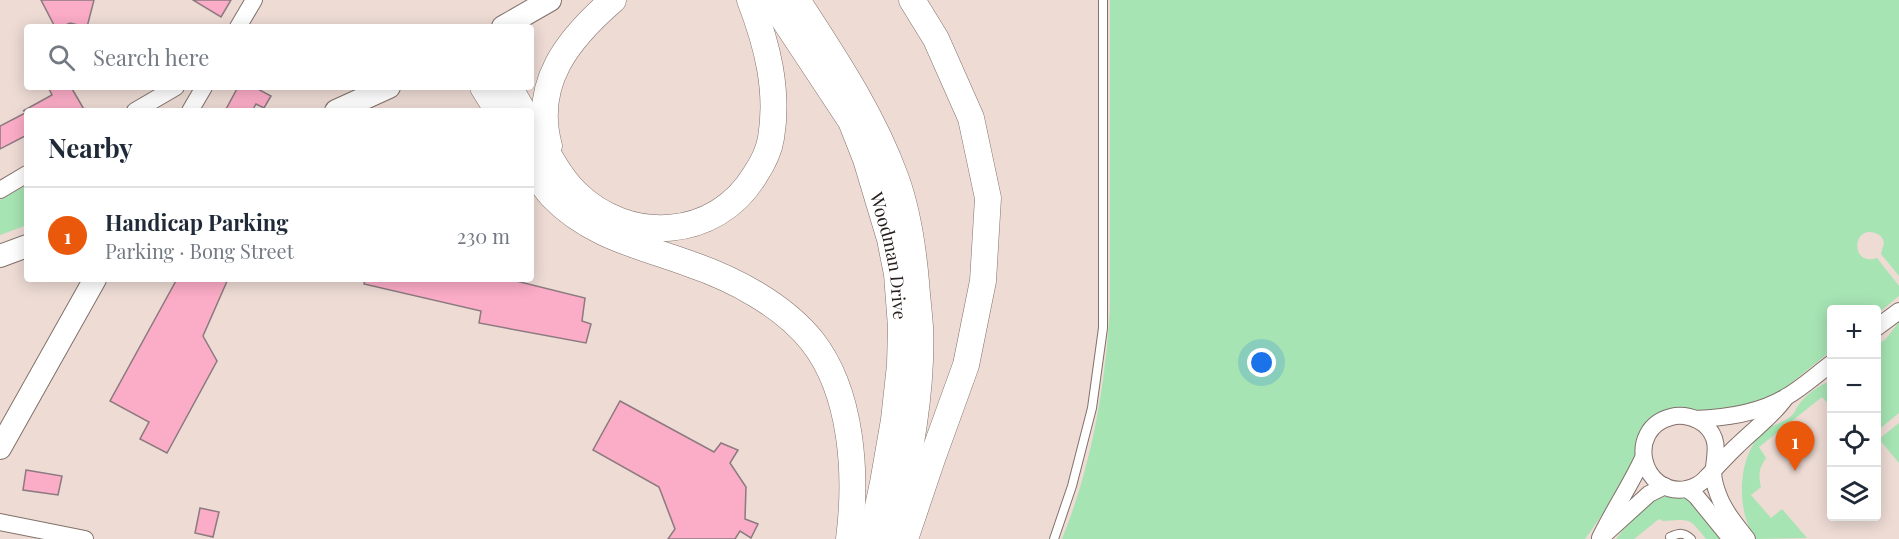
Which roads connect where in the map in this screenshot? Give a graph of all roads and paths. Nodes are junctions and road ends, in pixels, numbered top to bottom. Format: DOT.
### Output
graph roads {
  1 [pos="254,0"];
  2 [pos="550,0"];
  3 [pos="613,0"];
  4 [pos="750,0"];
  5 [pos="771,0"];
  6 [pos="797,0"];
  7 [pos="912,0"];
  8 [pos="1103,0"];
  9 [pos="240,24"];
  10 [pos="508,24"];
  11 [pos="171,90"];
  12 [pos="382,90"];
  13 [pos="485,90"];
  14 [pos="511,90"];
  15 [pos="140,108"];
  16 [pos="343,108"];
  17 [pos="496,108"];
  18 [pos="522,108"];
  19 [pos="534,129"];
  20 [pos="534,170"];
  21 [pos="560,171"];
  22 [pos="24,176"];
  23 [pos="0,190"];
  24 [pos="24,247"];
  25 [pos="0,256"];
  26 [pos="93,282"];
  27 [pos="1899,311"];
  28 [pos="1881,324"];
  29 [pos="1827,367"];
  30 [pos="1786,397"];
  31 [pos="1695,419"];
  32 [pos="0,448"];
  33 [pos="1643,458"];
  34 [pos="1713,469"];
  35 [pos="1665,486"];
  36 [pos="1687,489"];
  37 [pos="0,522"];
  38 [pos="1670,537"];
  39 [pos="1599,538"];
  40 [pos="85,539"];
  41 [pos="849,539"];
  42 [pos="871,539"];
  43 [pos="892,539"];
  44 [pos="905,539"];
  45 [pos="1054,539"];
  46 [pos="1691,539"];
  47 [pos="1731,539"];
  48 [pos="1748,539"];
  1 -- 9 [label="street"];
  2 -- 10 [label="street"];
  3 -- 21 [label="main road"];
  4 -- 21 [label="main road"];
  5 -- 42 [label="main road, Woodman Drive"];
  6 -- 43 [label="main road, Woodman Drive"];
  7 -- 44 [label="main road"];
  8 -- 45 [label="lane"];
  11 -- 15 [label="street"];
  12 -- 16 [label="street"];
  13 -- 17 [label="main road"];
  14 -- 18 [label="main road"];
  19 -- 21 [label="main road"];
  20 -- 41 [label="main road"];
  22 -- 23 [label="street"];
  24 -- 25 [label="street"];
  26 -- 32 [label="street"];
  27 -- 28 [label="street"];
  29 -- 30 [label="street"];
  30 -- 31 [label="street"];
  30 -- 34 [label="street"];
  31 -- 33 [label="street"];
  31 -- 34 [label="street"];
  33 -- 35 [label="street"];
  33 -- 39 [label="street"];
  34 -- 36 [label="street"];
  34 -- 48 [label="street"];
  35 -- 36 [label="street"];
  35 -- 39 [label="street"];
  36 -- 47 [label="street"];
  37 -- 40 [label="street"];
  38 -- 46 [label="lane"];
}
